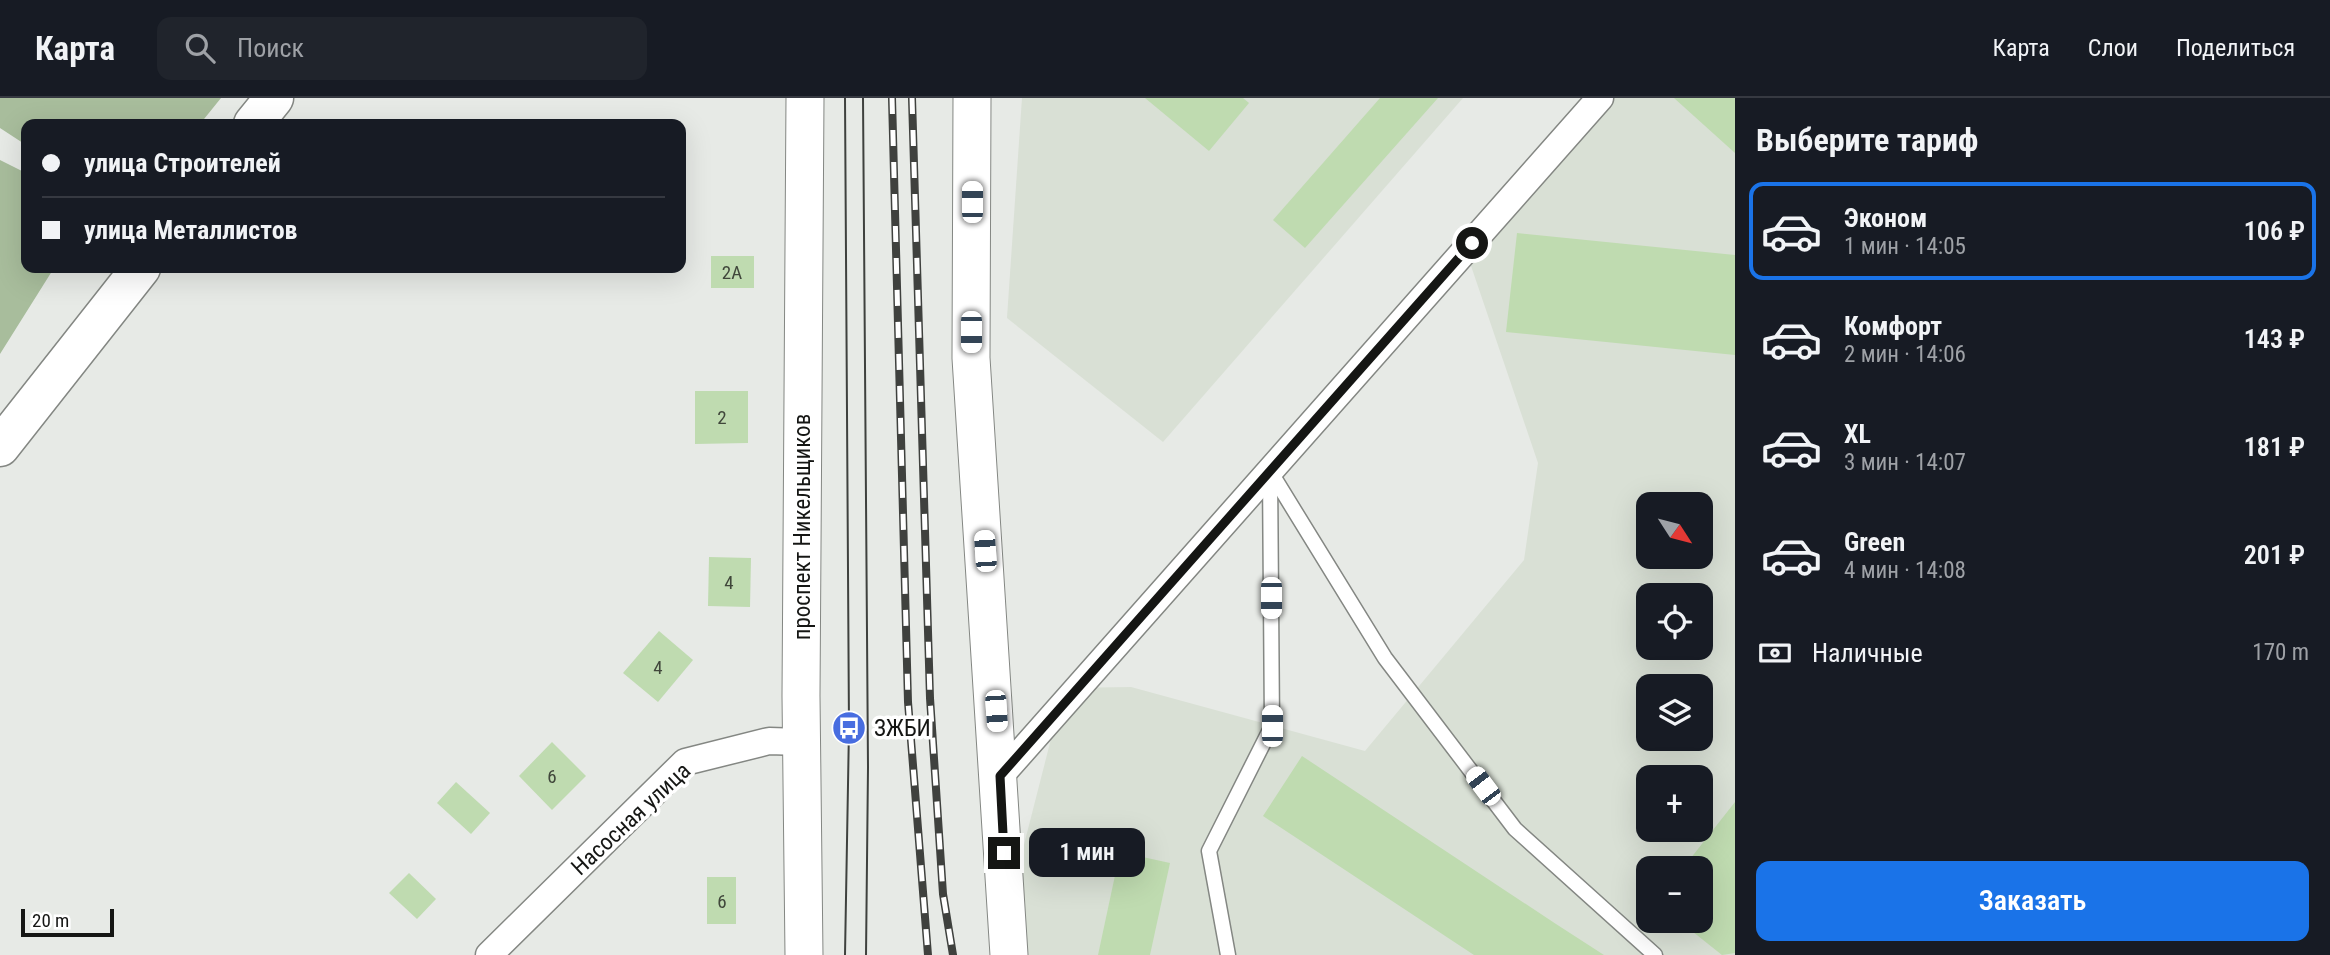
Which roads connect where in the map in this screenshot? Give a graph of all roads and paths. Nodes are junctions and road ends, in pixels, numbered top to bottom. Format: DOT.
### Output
graph roads {
  1 [pos="274,98"];
  2 [pos="805,98"];
  3 [pos="972,98"];
  4 [pos="1600,98"];
  5 [pos="257,119"];
  6 [pos="137,273"];
  7 [pos="0,447"];
  8 [pos="1270,471"];
  9 [pos="802,742"];
  10 [pos="1000,776"];
  11 [pos="489,955"];
  12 [pos="804,955"];
  13 [pos="1009,955"];
  14 [pos="1228,955"];
  15 [pos="1655,955"];
  1 -- 5 [label="main road"];
  2 -- 9 [label="main road, проспект Никельщиков"];
  3 -- 10 [label="main road"];
  4 -- 8 [label="street"];
  6 -- 7 [label="main road"];
  8 -- 10 [label="street"];
  8 -- 14 [label="lane"];
  8 -- 15 [label="lane"];
  9 -- 11 [label="street, Насосная улица"];
  9 -- 12 [label="main road, проспект Никельщиков"];
  10 -- 13 [label="main road"];
}
